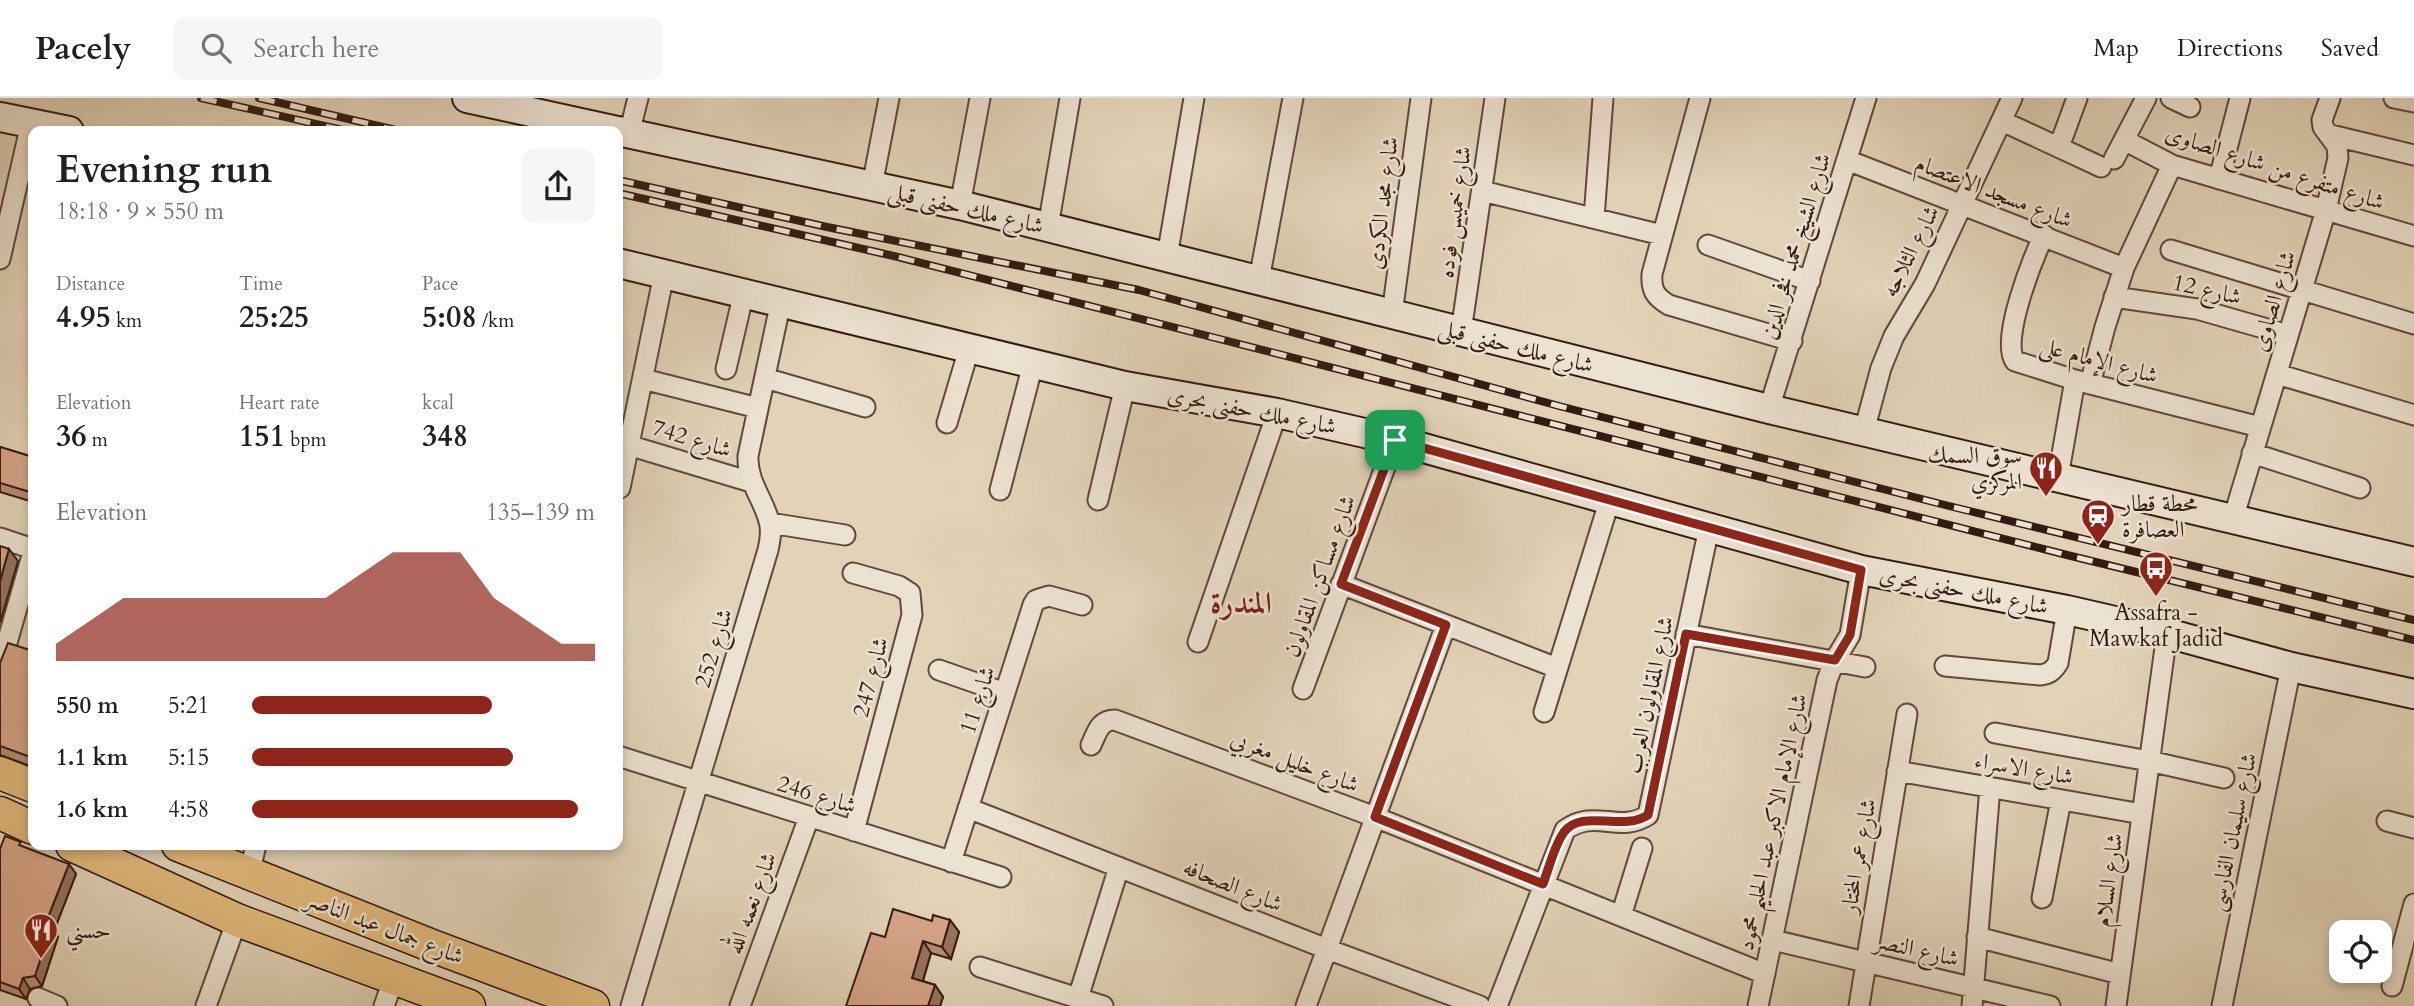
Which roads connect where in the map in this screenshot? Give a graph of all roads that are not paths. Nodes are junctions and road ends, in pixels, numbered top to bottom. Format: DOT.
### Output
graph roads {
  1 [pos="467,98"];
  2 [pos="638,98"];
  3 [pos="889,98"];
  4 [pos="980,98"];
  5 [pos="1070,98"];
  6 [pos="1194,98"];
  7 [pos="1293,98"];
  8 [pos="1421,98"];
  9 [pos="1495,98"];
  10 [pos="1603,98"];
  11 [pos="1700,98"];
  12 [pos="1866,98"];
  13 [pos="2012,98"];
  14 [pos="2077,98"];
  15 [pos="2146,98"];
  16 [pos="2171,98"];
  17 [pos="2240,98"];
  18 [pos="2330,98"];
  19 [pos="2394,98"];
  20 [pos="2414,102"];
  21 [pos="2190,107"];
  22 [pos="0,117"];
  23 [pos="2001,121"];
  24 [pos="30,124"];
  25 [pos="41,126"];
  26 [pos="594,126"];
  27 [pos="623,128"];
  28 [pos="623,132"];
  29 [pos="28,133"];
  30 [pos="2331,135"];
  31 [pos="2124,139"];
  32 [pos="2059,148"];
  33 [pos="2414,155"];
  34 [pos="1847,160"];
  35 [pos="2172,165"];
  36 [pos="2218,179"];
  37 [pos="872,186"];
  38 [pos="1482,191"];
  39 [pos="1962,204"];
  40 [pos="960,205"];
  41 [pos="2326,210"];
  42 [pos="1594,218"];
  43 [pos="1048,227"];
  44 [pos="1662,235"];
  45 [pos="2043,235"];
  46 [pos="2414,236"];
  47 [pos="1708,245"];
  48 [pos="2171,250"];
  49 [pos="1167,257"];
  50 [pos="0,259"];
  51 [pos="623,264"];
  52 [pos="2124,268"];
  53 [pos="664,274"];
  54 [pos="1259,280"];
  55 [pos="1810,281"];
  56 [pos="2302,290"];
  57 [pos="744,292"];
  58 [pos="2114,297"];
  59 [pos="781,301"];
  60 [pos="1392,314"];
  61 [pos="2414,324"];
  62 [pos="1461,332"];
  63 [pos="2288,335"];
  64 [pos="1791,341"];
  65 [pos="969,349"];
  66 [pos="1033,364"];
  67 [pos="726,369"];
  68 [pos="2277,374"];
  69 [pos="765,378"];
  70 [pos="643,379"];
  71 [pos="2083,382"];
  72 [pos="1125,386"];
  73 [pos="865,407"];
  74 [pos="758,408"];
  75 [pos="1769,409"];
  76 [pos="1277,413"];
  77 [pos="2414,415"];
  78 [pos="947,423"];
  79 [pos="2260,427"];
  80 [pos="1864,431"];
  81 [pos="1395,440"];
  82 [pos="623,443"];
  83 [pos="2252,453"];
  84 [pos="2057,477"];
  85 [pos="751,482"];
  86 [pos="2360,488"];
  87 [pos="1000,490"];
  88 [pos="1610,499"];
  89 [pos="1098,500"];
  90 [pos="2233,519"];
  91 [pos="770,523"];
  92 [pos="1709,528"];
  93 [pos="845,535"];
  94 [pos="0,538"];
  95 [pos="28,548"];
  96 [pos="2414,562"];
  97 [pos="28,568"];
  98 [pos="1861,570"];
  99 [pos="853,573"];
  100 [pos="1341,584"];
  101 [pos="1082,605"];
  102 [pos="2067,610"];
  103 [pos="1446,625"];
  104 [pos="2166,633"];
  105 [pos="1686,634"];
  106 [pos="1198,642"];
  107 [pos="1835,660"];
  108 [pos="1945,666"];
  109 [pos="0,667"];
  110 [pos="1865,667"];
  111 [pos="2291,667"];
  112 [pos="1557,668"];
  113 [pos="939,670"];
  114 [pos="1303,689"];
  115 [pos="1005,693"];
  116 [pos="2414,694"];
  117 [pos="1544,712"];
  118 [pos="1907,714"];
  119 [pos="1995,733"];
  120 [pos="1091,745"];
  121 [pos="623,758"];
  122 [pos="2149,761"];
  123 [pos="1898,771"];
  124 [pos="0,773"];
  125 [pos="2224,778"];
  126 [pos="699,782"];
  127 [pos="28,784"];
  128 [pos="1990,787"];
  129 [pos="2061,800"];
  130 [pos="968,808"];
  131 [pos="0,813"];
  132 [pos="2142,814"];
  133 [pos="809,817"];
  134 [pos="1375,817"];
  135 [pos="2387,821"];
  136 [pos="28,826"];
  137 [pos="2414,828"];
  138 [pos="854,831"];
  139 [pos="1642,848"];
  140 [pos="83,850"];
  141 [pos="203,850"];
  142 [pos="253,860"];
  143 [pos="951,862"];
  144 [pos="1119,867"];
  145 [pos="1001,877"];
  146 [pos="1543,884"];
  147 [pos="2042,898"];
  148 [pos="2414,904"];
  149 [pos="1621,916"];
  150 [pos="237,920"];
  151 [pos="2412,926"];
  152 [pos="1977,937"];
  153 [pos="1773,940"];
  154 [pos="435,947"];
  155 [pos="1327,949"];
  156 [pos="1865,962"];
  157 [pos="980,967"];
  158 [pos="1765,974"];
  159 [pos="2120,974"];
  160 [pos="2392,986"];
  161 [pos="399,990"];
  162 [pos="1972,997"];
  163 [pos="38,998"];
  164 [pos="1078,998"];
  165 [pos="57,1006"];
  166 [pos="206,1006"];
  167 [pos="469,1006"];
  168 [pos="593,1006"];
  169 [pos="631,1006"];
  170 [pos="740,1006"];
  171 [pos="1102,1006"];
  172 [pos="1306,1006"];
  173 [pos="1480,1006"];
  174 [pos="1497,1006"];
  175 [pos="1758,1006"];
  176 [pos="1859,1006"];
  177 [pos="2050,1006"];
  178 [pos="2116,1006"];
  179 [pos="2221,1006"];
  1 -- 26 [label="street, شارع ملك حفنى قبلى"];
  2 -- 27 [label="street"];
  3 -- 37 [label="street"];
  4 -- 40 [label="street"];
  5 -- 43 [label="street"];
  6 -- 49 [label="street"];
  7 -- 54 [label="street"];
  8 -- 60 [label="street, شارع مجد الكردى"];
  9 -- 38 [label="street, شارع خميس فوده"];
  10 -- 42 [label="street"];
  11 -- 44 [label="street"];
  12 -- 34 [label="street, شارع الشيخ محمد فخر الدين"];
  13 -- 23 [label="street, شارع الثلاجه"];
  14 -- 32 [label="street"];
  15 -- 31 [label="street"];
  16 -- 21 [label="street"];
  17 -- 36 [label="street"];
  18 -- 30 [label="street, شارع الصاوى"];
  19 -- 20 [label="street"];
  22 -- 24 [label="street"];
  23 -- 32 [label="street"];
  23 -- 39 [label="street, شارع الثلاجه"];
  24 -- 25 [label="street"];
  28 -- 37 [label="street, شارع ملك حفنى قبلى"];
  29 -- 50 [label="street"];
  30 -- 33 [label="street"];
  30 -- 41 [label="street, شارع الصاوى"];
  31 -- 32 [label="street"];
  31 -- 35 [label="street, شارع متفرع من شارع الصاوى"];
  34 -- 39 [label="street, شارع مسجد الاعتصام"];
  34 -- 55 [label="street, شارع الشيخ محمد فخر الدين"];
  35 -- 36 [label="street, شارع متفرع من شارع الصاوى"];
  35 -- 52 [label="street"];
  36 -- 41 [label="street, شارع متفرع من شارع الصاوى"];
  37 -- 40 [label="street, شارع ملك حفنى قبلى"];
  38 -- 42 [label="street"];
  38 -- 62 [label="street, شارع خميس فوده"];
  39 -- 45 [label="street, شارع مسجد الاعتصام"];
  39 -- 80 [label="street, شارع الثلاجه"];
  40 -- 43 [label="street, شارع ملك حفنى قبلى"];
  41 -- 46 [label="street, شارع متفرع من شارع الصاوى"];
  41 -- 56 [label="street, شارع الصاوى"];
  42 -- 44 [label="street"];
  43 -- 49 [label="street, شارع ملك حفنى قبلى"];
  44 -- 64 [label="street"];
  45 -- 52 [label="street, شارع مسجد الاعتصام"];
  45 -- 71 [label="street, شارع الإمام على"];
  47 -- 55 [label="street"];
  48 -- 56 [label="street"];
  49 -- 54 [label="street, شارع ملك حفنى قبلى"];
  51 -- 53 [label="street, شارع ملك حفنى بحرى"];
  52 -- 58 [label="street"];
  53 -- 57 [label="street, شارع ملك حفنى بحرى"];
  53 -- 70 [label="street"];
  54 -- 60 [label="street, شارع ملك حفنى قبلى"];
  55 -- 64 [label="street, شارع الشيخ محمد فخر الدين"];
  56 -- 61 [label="street"];
  56 -- 63 [label="street, شارع الصاوى"];
  57 -- 59 [label="street, شارع ملك حفنى بحرى"];
  57 -- 67 [label="street"];
  58 -- 63 [label="street, شارع 12"];
  58 -- 71 [label="street"];
  59 -- 65 [label="street, شارع ملك حفنى بحرى"];
  59 -- 69 [label="street"];
  60 -- 62 [label="street, شارع ملك حفنى قبلى"];
  62 -- 75 [label="street, شارع ملك حفنى قبلى"];
  63 -- 68 [label="street, شارع الصاوى"];
  64 -- 75 [label="street, شارع الشيخ محمد فخر الدين"];
  65 -- 66 [label="street, شارع ملك حفنى بحرى"];
  65 -- 78 [label="street"];
  66 -- 72 [label="street, شارع ملك حفنى بحرى"];
  66 -- 87 [label="street"];
  68 -- 77 [label="street"];
  68 -- 79 [label="street, شارع الصاوى"];
  69 -- 73 [label="street"];
  69 -- 74 [label="street"];
  70 -- 74 [label="street"];
  70 -- 82 [label="street"];
  71 -- 79 [label="street, شارع الإمام على"];
  71 -- 84 [label="street"];
  72 -- 76 [label="street, شارع ملك حفنى بحرى"];
  72 -- 89 [label="street"];
  74 -- 85 [label="street"];
  75 -- 80 [label="street, شارع ملك حفنى قبلى"];
  76 -- 81 [label="street, شارع ملك حفنى بحرى"];
  76 -- 106 [label="street"];
  79 -- 83 [label="street, شارع الصاوى"];
  80 -- 84 [label="street, شارع ملك حفنى قبلى"];
  81 -- 88 [label="street, شارع ملك حفنى بحرى"];
  81 -- 100 [label="street, شارع مساكن المقاولون"];
  82 -- 85 [label="street, شارع 742"];
  83 -- 86 [label="street"];
  83 -- 90 [label="street, شارع الصاوى"];
  84 -- 90 [label="street, شارع ملك حفنى قبلى"];
  85 -- 91 [label="street"];
  88 -- 92 [label="street, شارع ملك حفنى بحرى"];
  88 -- 112 [label="street"];
  90 -- 96 [label="street, شارع ملك حفنى قبلى"];
  91 -- 93 [label="street"];
  91 -- 126 [label="street, شارع 252"];
  92 -- 98 [label="street, شارع ملك حفنى بحرى"];
  92 -- 105 [label="street, شارع المقاولون العرب"];
  94 -- 95 [label="street"];
  97 -- 109 [label="street"];
  98 -- 102 [label="street, شارع ملك حفنى بحرى"];
  98 -- 107 [label="street, شارع الإمام الاكبر عبد الحليم محمود"];
  99 -- 138 [label="street, شارع 247"];
  100 -- 103 [label="street"];
  100 -- 114 [label="street, شارع مساكن المقاولون"];
  101 -- 115 [label="street, شارع 11"];
  102 -- 104 [label="street, شارع ملك حفنى بحرى"];
  102 -- 108 [label="street"];
  103 -- 112 [label="street"];
  103 -- 134 [label="street"];
  104 -- 111 [label="street, شارع ملك حفنى بحرى"];
  104 -- 122 [label="street, شارع السلام"];
  105 -- 107 [label="street"];
  105 -- 146 [label="street, شارع المقاولون العرب"];
  107 -- 110 [label="street"];
  107 -- 153 [label="street, شارع الإمام الاكبر عبد الحليم محمود"];
  111 -- 116 [label="street, شارع ملك حفنى بحرى"];
  111 -- 179 [label="street, شارع سليمان الفارسى"];
  112 -- 117 [label="street"];
  113 -- 115 [label="street"];
  115 -- 130 [label="street, شارع 11"];
  118 -- 123 [label="street, شارع عمر المختار"];
  119 -- 122 [label="street"];
  120 -- 134 [label="street, شارع خليل مغربي"];
  121 -- 126 [label="street, شارع 246"];
  122 -- 125 [label="street"];
  122 -- 132 [label="street, شارع السلام"];
  123 -- 128 [label="street, شارع الاسراء"];
  123 -- 156 [label="street, شارع عمر المختار"];
  124 -- 127 [label="main road"];
  126 -- 133 [label="street, شارع 246"];
  126 -- 169 [label="street, شارع 252"];
  128 -- 129 [label="street, شارع الاسراء"];
  128 -- 152 [label="street"];
  129 -- 132 [label="street, شارع الاسراء"];
  129 -- 147 [label="street"];
  130 -- 143 [label="street, شارع 11"];
  130 -- 144 [label="street, شارع الصحافه"];
  131 -- 136 [label="main road"];
  132 -- 159 [label="street, شارع السلام"];
  133 -- 138 [label="street, شارع 246"];
  133 -- 170 [label="street, شارع نعمه الله"];
  134 -- 146 [label="street, شارع خليل مغربي"];
  134 -- 155 [label="street"];
  135 -- 137 [label="street"];
  138 -- 143 [label="street, شارع 246"];
  139 -- 149 [label="street"];
  140 -- 150 [label="main road, شارع جمال عبد الناصر"];
  141 -- 142 [label="main road, شارع جمال عبد الناصر"];
  142 -- 154 [label="main road, شارع جمال عبد الناصر"];
  143 -- 145 [label="street, شارع 246"];
  144 -- 155 [label="street, شارع الصحافه"];
  144 -- 164 [label="street"];
  146 -- 149 [label="street, شارع خليل مغربي"];
  146 -- 174 [label="street"];
  148 -- 151 [label="street"];
  149 -- 158 [label="street, شارع خليل مغربي"];
  150 -- 161 [label="main road, شارع جمال عبد الناصر"];
  150 -- 166 [label="street"];
  151 -- 160 [label="street"];
  152 -- 159 [label="street"];
  152 -- 162 [label="street"];
  153 -- 156 [label="street, شارع النصر"];
  153 -- 158 [label="street, شارع الإمام الاكبر عبد الحليم محمود"];
  154 -- 161 [label="main road"];
  154 -- 168 [label="main road, شارع جمال عبد الناصر"];
  155 -- 172 [label="street"];
  155 -- 173 [label="street, شارع الصحافه"];
  156 -- 162 [label="street, شارع النصر"];
  156 -- 176 [label="street, شارع عمر المختار"];
  157 -- 164 [label="street"];
  158 -- 175 [label="street, شارع الإمام الاكبر عبد الحليم محمود"];
  159 -- 178 [label="street, شارع السلام"];
  161 -- 167 [label="main road, شارع جمال عبد الناصر"];
  162 -- 177 [label="street, شارع النصر"];
  163 -- 165 [label="street"];
  164 -- 171 [label="street"];
}
